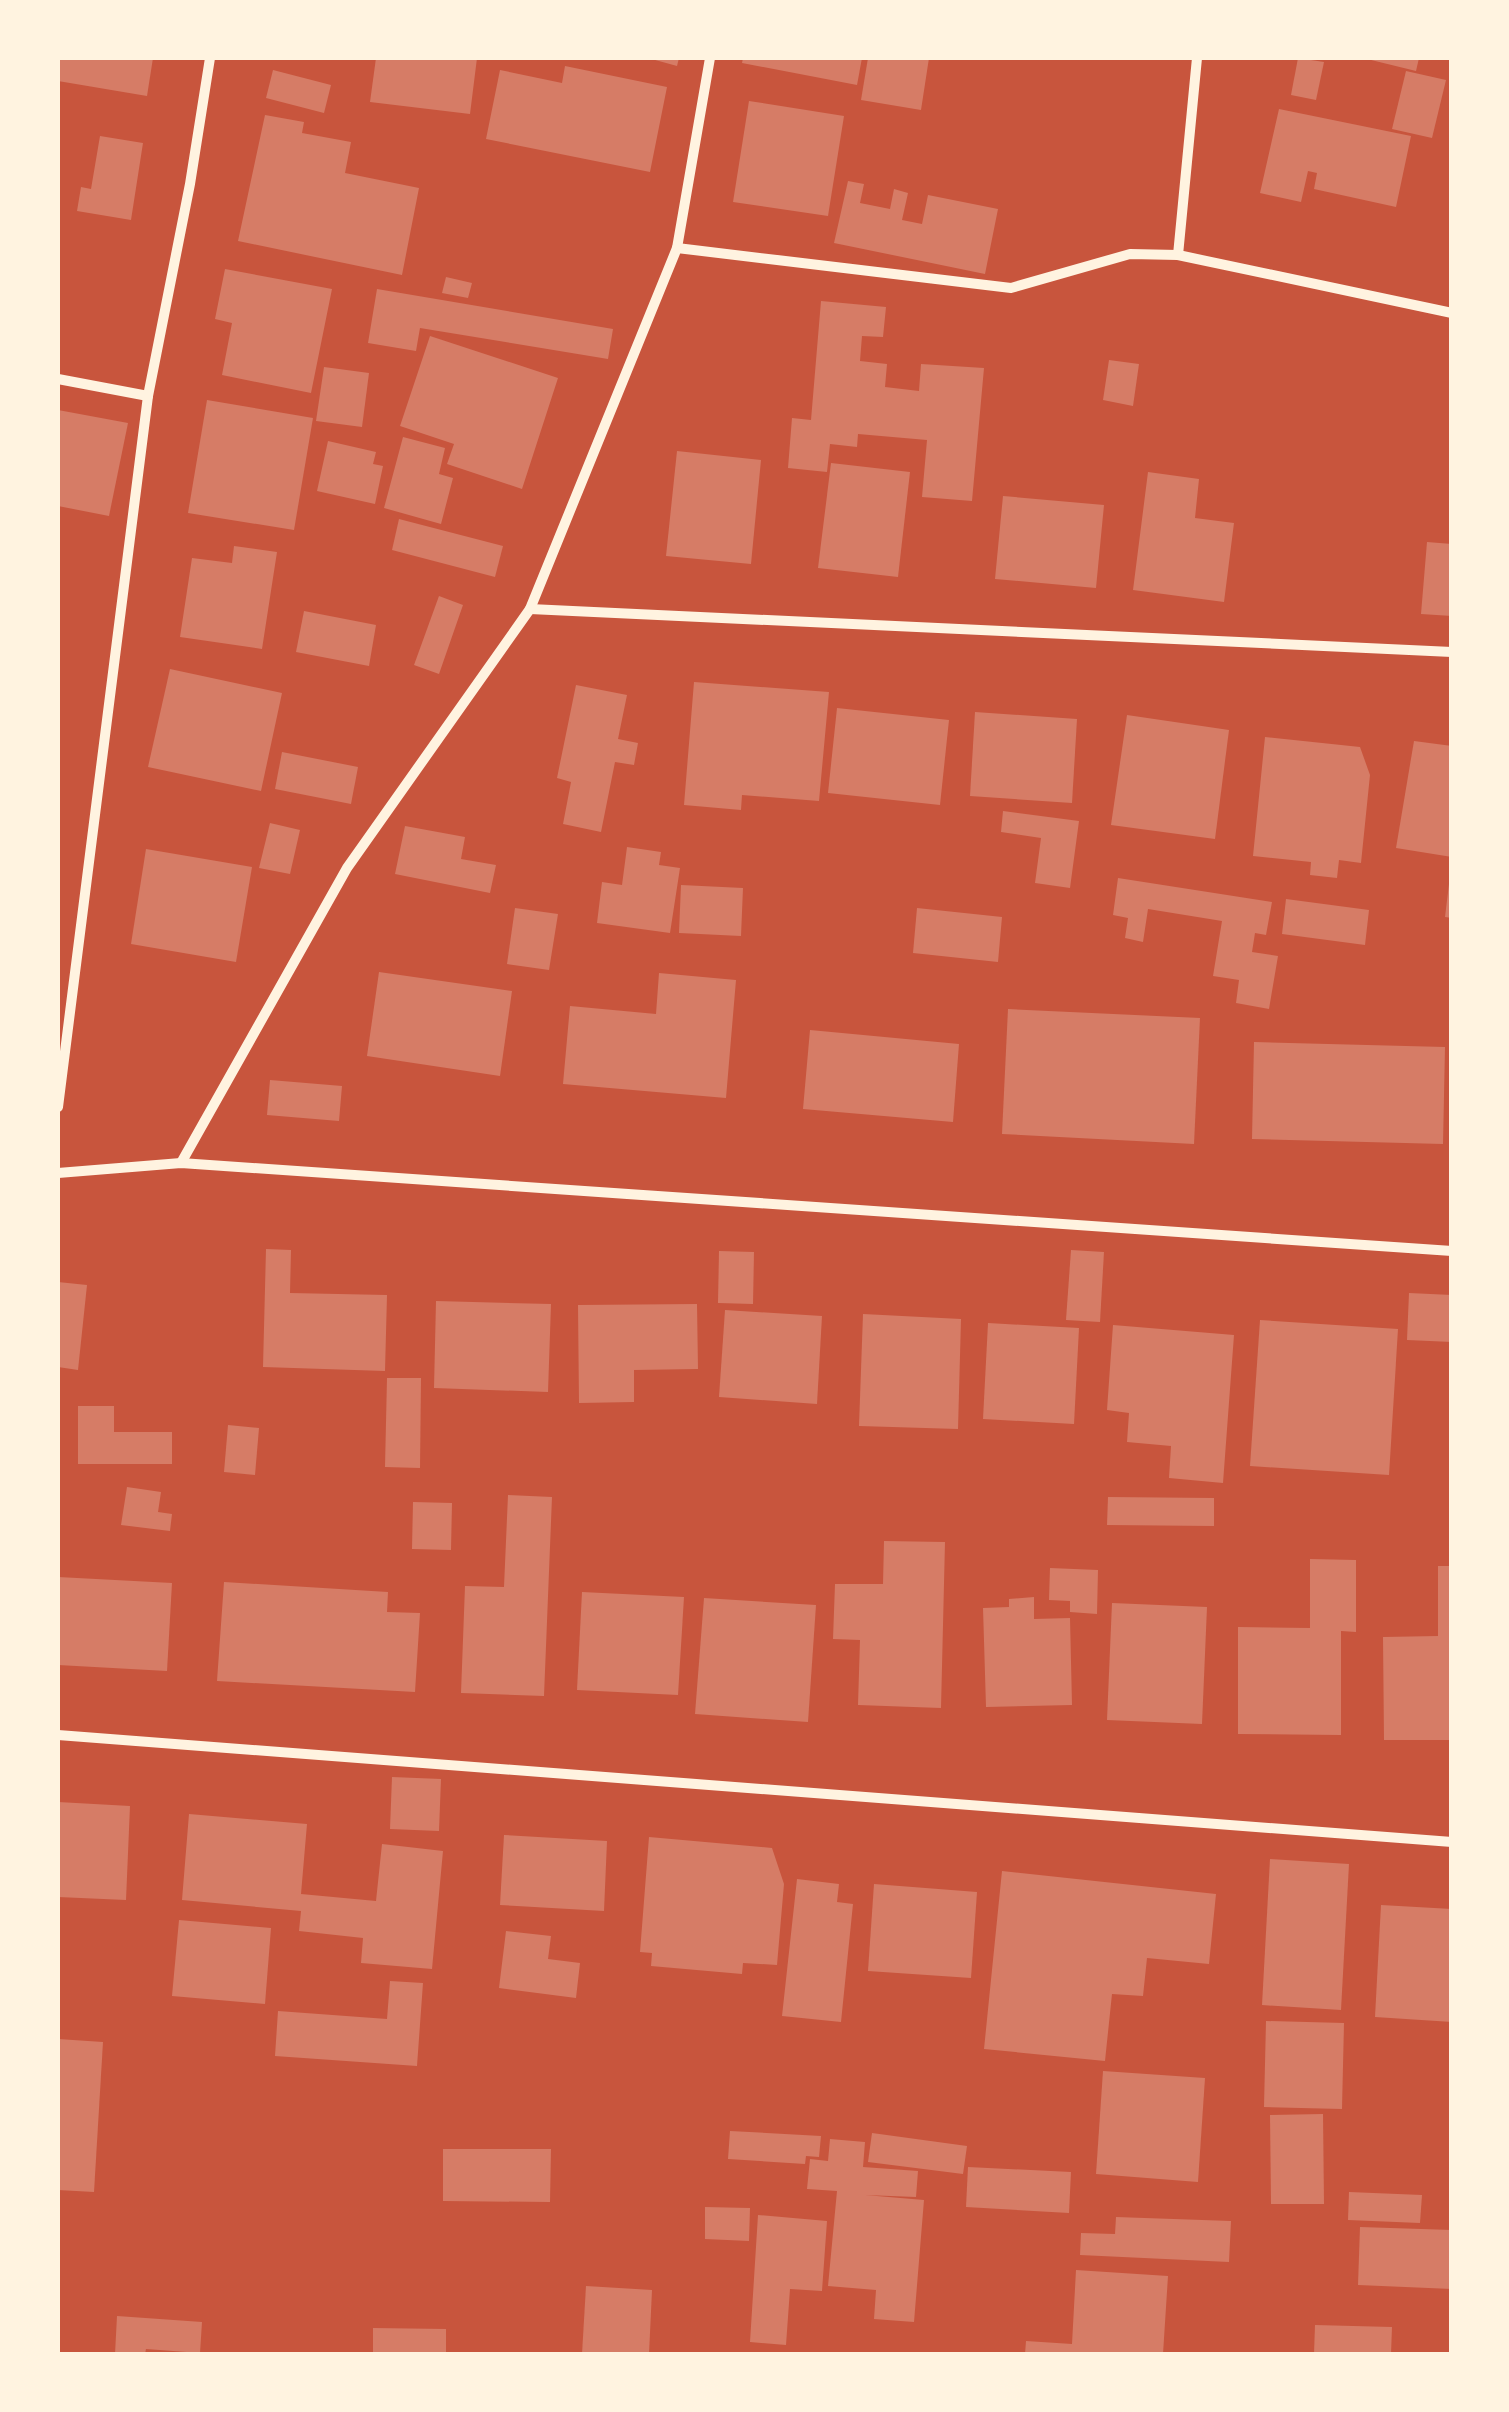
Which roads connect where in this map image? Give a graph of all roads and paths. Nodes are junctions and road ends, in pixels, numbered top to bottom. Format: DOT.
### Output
graph roads {
  1 [pos="210,58"];
  2 [pos="710,58"];
  3 [pos="1196,58"];
  4 [pos="677,248"];
  5 [pos="1178,255"];
  6 [pos="1452,314"];
  7 [pos="58,379"];
  8 [pos="148,396"];
  9 [pos="530,610"];
  10 [pos="1452,652"];
  11 [pos="58,1107"];
  12 [pos="180,1163"];
  13 [pos="58,1173"];
  14 [pos="1452,1251"];
  15 [pos="58,1735"];
  16 [pos="1452,1842"];
  1 -- 8 [label="street"];
  2 -- 4 [label="street"];
  3 -- 5 [label="street"];
  4 -- 5 [label="street"];
  4 -- 9 [label="street"];
  5 -- 6 [label="street"];
  7 -- 8 [label="street"];
  8 -- 11 [label="street"];
  9 -- 10 [label="street"];
  9 -- 12 [label="street"];
  12 -- 13 [label="street"];
  12 -- 14 [label="street"];
  15 -- 16 [label="street"];
}
